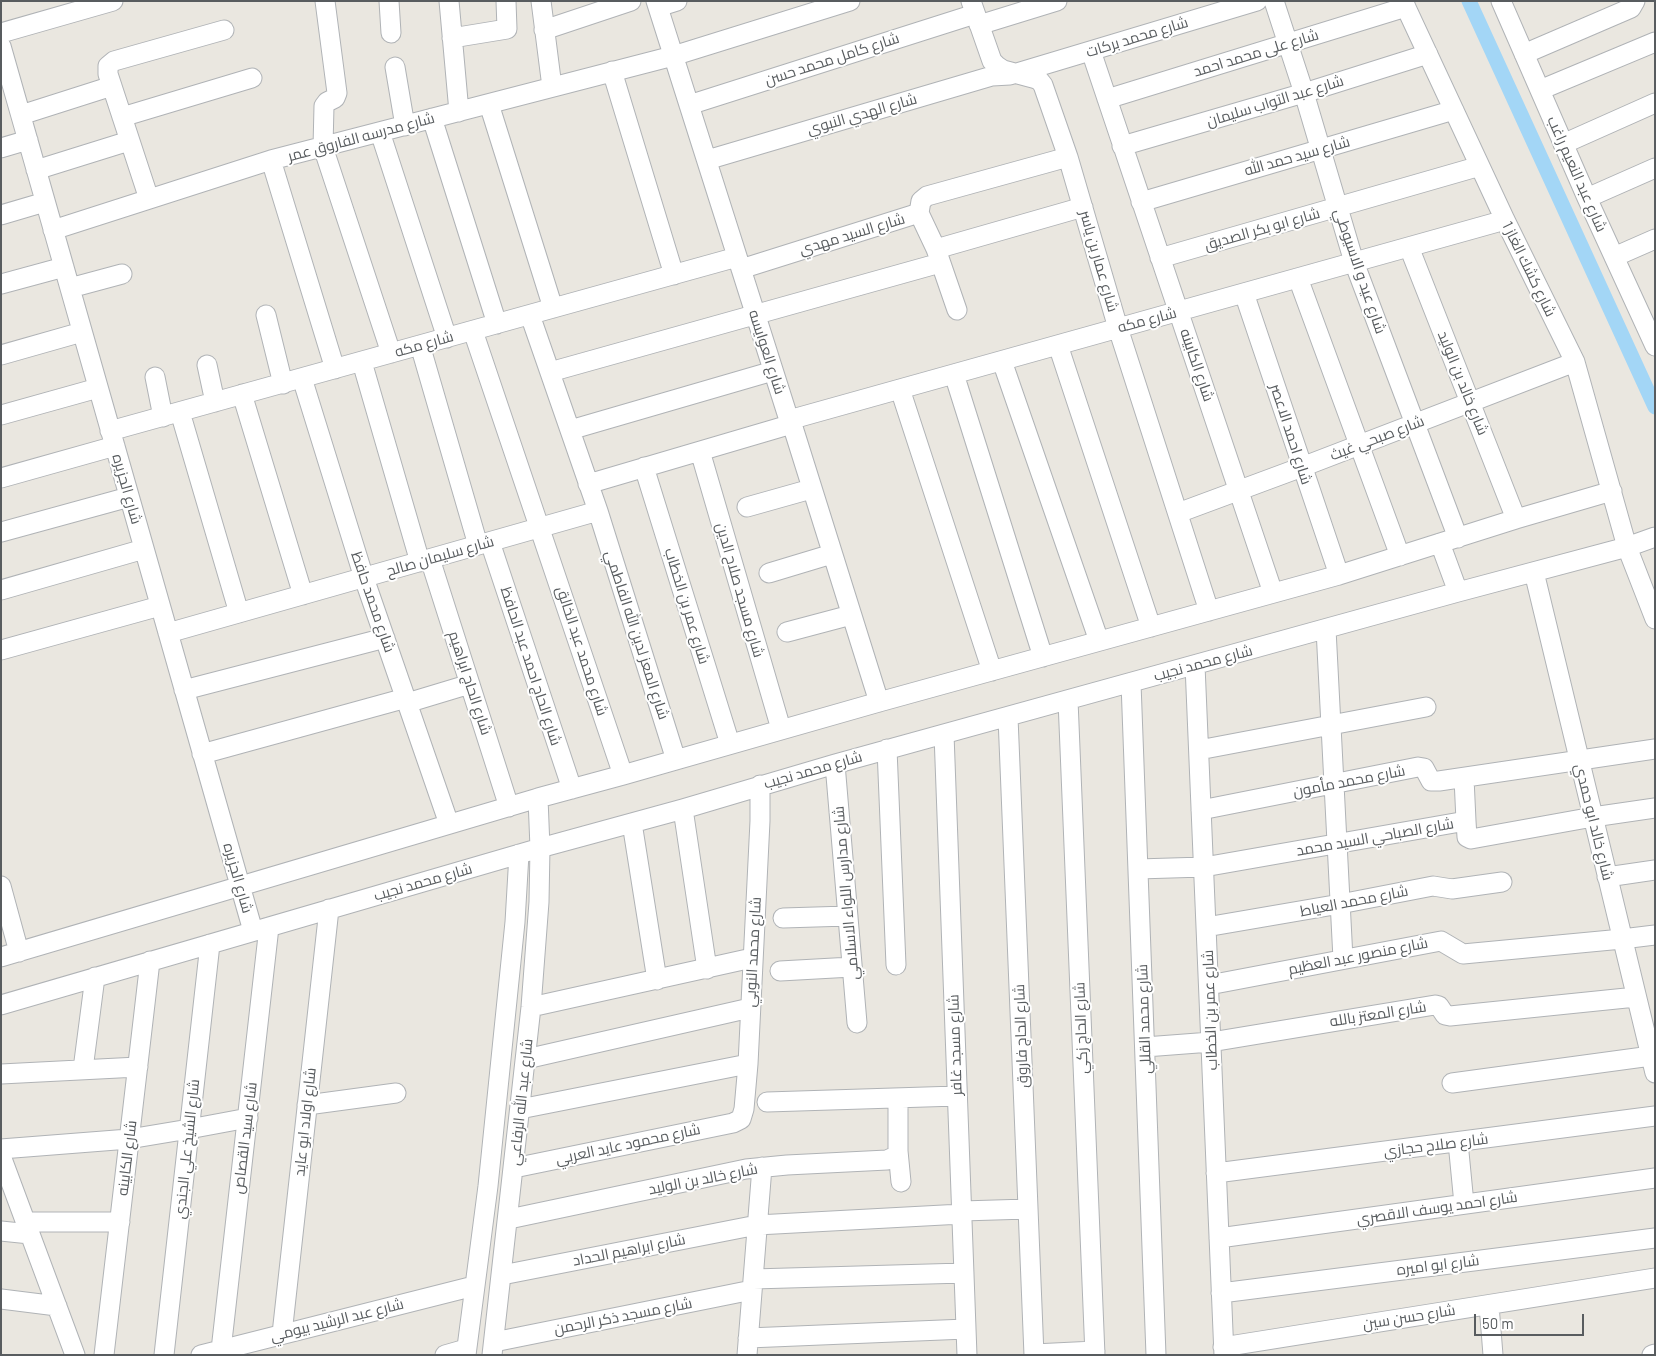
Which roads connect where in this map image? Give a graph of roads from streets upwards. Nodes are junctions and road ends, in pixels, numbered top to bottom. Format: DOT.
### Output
graph roads {
  1 [pos="113,1"];
  2 [pos="325,1"];
  3 [pos="389,1"];
  4 [pos="449,1"];
  5 [pos="506,1"];
  6 [pos="541,1"];
  7 [pos="631,1"];
  8 [pos="677,1"];
  9 [pos="850,1"];
  10 [pos="1057,1"];
  11 [pos="1256,1"];
  12 [pos="1274,1"];
  13 [pos="1501,1"];
  14 [pos="1635,1"];
  15 [pos="657,4"];
  16 [pos="1404,4"];
  17 [pos="67,7"];
  18 [pos="975,13"];
  19 [pos="224,30"];
  20 [pos="544,30"];
  21 [pos="1,33"];
  22 [pos="391,33"];
  23 [pos="452,38"];
  24 [pos="1655,42"];
  25 [pos="1288,43"];
  26 [pos="1,46"];
  27 [pos="1091,51"];
  28 [pos="1428,54"];
  29 [pos="1524,54"];
  30 [pos="673,56"];
  31 [pos="395,67"];
  32 [pos="612,71"];
  33 [pos="1017,73"];
  34 [pos="5,78"];
  35 [pos="252,78"];
  36 [pos="112,86"];
  37 [pos="552,87"];
  38 [pos="1540,90"];
  39 [pos="1304,93"];
  40 [pos="1107,99"];
  41 [pos="1655,103"];
  42 [pos="489,104"];
  43 [pos="689,105"];
  44 [pos="1454,110"];
  45 [pos="459,112"];
  46 [pos="20,114"];
  47 [pos="122,117"];
  48 [pos="432,118"];
  49 [pos="404,126"];
  50 [pos="380,132"];
  51 [pos="28,140"];
  52 [pos="129,141"];
  53 [pos="1564,144"];
  54 [pos="1122,146"];
  55 [pos="323,147"];
  56 [pos="1,148"];
  57 [pos="1321,150"];
  58 [pos="1068,157"];
  59 [pos="271,160"];
  60 [pos="707,160"];
  61 [pos="1480,166"];
  62 [pos="1655,168"];
  63 [pos="36,170"];
  64 [pos="1587,198"];
  65 [pos="148,199"];
  66 [pos="45,202"];
  67 [pos="1141,202"];
  68 [pos="1083,207"];
  69 [pos="1338,208"];
  70 [pos="919,213"];
  71 [pos="1,215"];
  72 [pos="1505,220"];
  73 [pos="53,230"];
  74 [pos="1655,239"];
  75 [pos="1409,247"];
  76 [pos="938,256"];
  77 [pos="1614,257"];
  78 [pos="1160,258"];
  79 [pos="1354,262"];
  80 [pos="739,263"];
  81 [pos="64,267"];
  82 [pos="122,274"];
  83 [pos="674,275"];
  84 [pos="1298,278"];
  85 [pos="1,284"];
  86 [pos="70,288"];
  87 [pos="1244,293"];
  88 [pos="554,308"];
  89 [pos="956,310"];
  90 [pos="1179,311"];
  91 [pos="530,315"];
  92 [pos="266,316"];
  93 [pos="756,316"];
  94 [pos="497,324"];
  95 [pos="1118,328"];
  96 [pos="473,331"];
  97 [pos="82,332"];
  98 [pos="447,338"];
  99 [pos="420,345"];
  100 [pos="1058,345"];
  101 [pos="1655,346"];
  102 [pos="391,353"];
  103 [pos="1,355"];
  104 [pos="1002,361"];
  105 [pos="362,362"];
  106 [pos="1575,362"];
  107 [pos="207,365"];
  108 [pos="335,369"];
  109 [pos="774,371"];
  110 [pos="550,372"];
  111 [pos="954,374"];
  112 [pos="155,377"];
  113 [pos="302,378"];
  114 [pos="283,384"];
  115 [pos="98,388"];
  116 [pos="900,389"];
  117 [pos="242,394"];
  118 [pos="215,402"];
  119 [pos="1470,402"];
  120 [pos="171,414"];
  121 [pos="1,415"];
  122 [pos="790,422"];
  123 [pos="1415,424"];
  124 [pos="570,430"];
  125 [pos="112,439"];
  126 [pos="1360,445"];
  127 [pos="700,451"];
  128 [pos="644,467"];
  129 [pos="1302,467"];
  130 [pos="1,478"];
  131 [pos="588,484"];
  132 [pos="811,489"];
  133 [pos="1239,491"];
  134 [pos="1612,491"];
  135 [pos="129,497"];
  136 [pos="746,507"];
  137 [pos="598,511"];
  138 [pos="1178,512"];
  139 [pos="1516,519"];
  140 [pos="541,527"];
  141 [pos="1,532"];
  142 [pos="1655,537"];
  143 [pos="1458,538"];
  144 [pos="1440,543"];
  145 [pos="484,544"];
  146 [pos="1627,547"];
  147 [pos="144,549"];
  148 [pos="832,554"];
  149 [pos="1400,556"];
  150 [pos="425,560"];
  151 [pos="1534,572"];
  152 [pos="769,573"];
  153 [pos="1339,575"];
  154 [pos="364,578"];
  155 [pos="1,590"];
  156 [pos="1458,592"];
  157 [pos="1273,594"];
  158 [pos="303,595"];
  159 [pos="160,606"];
  160 [pos="1209,611"];
  161 [pos="239,613"];
  162 [pos="851,615"];
  163 [pos="1655,619"];
  164 [pos="1151,627"];
  165 [pos="1326,629"];
  166 [pos="787,632"];
  167 [pos="168,633"];
  168 [pos="385,638"];
  169 [pos="1098,641"];
  170 [pos="1,650"];
  171 [pos="1043,657"];
  172 [pos="1195,665"];
  173 [pos="992,670"];
  174 [pos="1131,683"];
  175 [pos="470,684"];
  176 [pos="184,690"];
  177 [pos="1068,700"];
  178 [pos="406,701"];
  179 [pos="879,702"];
  180 [pos="1426,707"];
  181 [pos="1008,717"];
  182 [pos="1331,725"];
  183 [pos="781,729"];
  184 [pos="944,734"];
  185 [pos="730,744"];
  186 [pos="888,749"];
  187 [pos="1655,749"];
  188 [pos="1199,750"];
  189 [pos="202,754"];
  190 [pos="676,760"];
  191 [pos="1579,760"];
  192 [pos="835,764"];
  193 [pos="623,775"];
  194 [pos="1464,778"];
  195 [pos="1334,784"];
  196 [pos="760,785"];
  197 [pos="572,789"];
  198 [pos="538,798"];
  199 [pos="509,807"];
  200 [pos="683,808"];
  201 [pos="1655,808"];
  202 [pos="1201,810"];
  203 [pos="1593,817"];
  204 [pos="1466,821"];
  205 [pos="632,823"];
  206 [pos="450,824"];
  207 [pos="1337,845"];
  208 [pos="540,848"];
  209 [pos="519,854"];
  210 [pos="1204,867"];
  211 [pos="1138,869"];
  212 [pos="1655,870"];
  213 [pos="1607,877"];
  214 [pos="1502,882"];
  215 [pos="1,886"];
  216 [pos="240,886"];
  217 [pos="1340,904"];
  218 [pos="329,909"];
  219 [pos="848,916"];
  220 [pos="783,918"];
  221 [pos="1206,927"];
  222 [pos="261,929"];
  223 [pos="1655,935"];
  224 [pos="1622,939"];
  225 [pos="210,944"];
  226 [pos="10,955"];
  227 [pos="752,958"];
  228 [pos="1343,959"];
  229 [pos="150,961"];
  230 [pos="896,965"];
  231 [pos="852,967"];
  232 [pos="707,968"];
  233 [pos="780,971"];
  234 [pos="95,977"];
  235 [pos="657,980"];
  236 [pos="1208,985"];
  237 [pos="1636,997"];
  238 [pos="1,1005"];
  239 [pos="532,1007"];
  240 [pos="750,1008"];
  241 [pos="857,1023"];
  242 [pos="1211,1042"];
  243 [pos="1145,1047"];
  244 [pos="526,1059"];
  245 [pos="748,1064"];
  246 [pos="1653,1065"];
  247 [pos="138,1067"];
  248 [pos="83,1069"];
  249 [pos="1,1074"];
  250 [pos="1452,1083"];
  251 [pos="396,1093"];
  252 [pos="957,1096"];
  253 [pos="898,1098"];
  254 [pos="767,1102"];
  255 [pos="307,1105"];
  256 [pos="520,1109"];
  257 [pos="1655,1116"];
  258 [pos="248,1118"];
  259 [pos="742,1118"];
  260 [pos="189,1130"];
  261 [pos="130,1138"];
  262 [pos="1458,1142"];
  263 [pos="1,1149"];
  264 [pos="898,1155"];
  265 [pos="1,1156"];
  266 [pos="762,1167"];
  267 [pos="514,1168"];
  268 [pos="1216,1173"];
  269 [pos="1655,1178"];
  270 [pos="901,1182"];
  271 [pos="1464,1204"];
  272 [pos="1028,1209"];
  273 [pos="962,1212"];
  274 [pos="509,1219"];
  275 [pos="120,1222"];
  276 [pos="757,1225"];
  277 [pos="28,1228"];
  278 [pos="1,1230"];
  279 [pos="1219,1238"];
  280 [pos="1655,1238"];
  281 [pos="964,1273"];
  282 [pos="502,1275"];
  283 [pos="1655,1278"];
  284 [pos="752,1284"];
  285 [pos="474,1286"];
  286 [pos="1221,1293"];
  287 [pos="1,1299"];
  288 [pos="1489,1305"];
  289 [pos="57,1306"];
  290 [pos="966,1329"];
  291 [pos="282,1334"];
  292 [pos="493,1348"];
  293 [pos="745,1350"];
  294 [pos="1224,1351"];
  295 [pos="221,1352"];
  296 [pos="466,1352"];
  297 [pos="1095,1353"];
  298 [pos="75,1355"];
  299 [pos="104,1355"];
  300 [pos="164,1355"];
  301 [pos="201,1355"];
  302 [pos="444,1355"];
  303 [pos="967,1355"];
  304 [pos="1034,1355"];
  305 [pos="1156,1355"];
  306 [pos="1492,1355"];
  1 -- 17 [label="street"];
  2 -- 55 [label="street"];
  3 -- 22 [label="street"];
  4 -- 23 [label="street"];
  5 -- 23 [label="street"];
  6 -- 20 [label="street"];
  7 -- 20 [label="street"];
  8 -- 15 [label="street"];
  9 -- 30 [label="street, شارع مدرسه الفاروق عمر"];
  10 -- 18 [label="street, شارع كامل محمد حسن"];
  11 -- 27 [label="street, شارع محمد بركات"];
  12 -- 25 [label="street, شارع عيد و الاسيوطي"];
  13 -- 29 [label="street, شارع عبد النعيم راغب"];
  14 -- 29 [label="street"];
  15 -- 30 [label="street, شارع العوايسه"];
  16 -- 25 [label="street, شارع على محمد احمد"];
  16 -- 28 [label="street, شارع كشك الغاز 1"];
  17 -- 21 [label="street"];
  18 -- 33 [label="street, شارع عمار بن ياسر"];
  18 -- 43 [label="street, شارع كامل محمد حسن"];
  19 -- 36 [label="street"];
  20 -- 37 [label="street"];
  23 -- 45 [label="street"];
  24 -- 38 [label="street"];
  25 -- 39 [label="street, شارع عيد و الاسيوطي"];
  25 -- 40 [label="street, شارع على محمد احمد"];
  26 -- 34 [label="street, شارع الجزيره"];
  27 -- 33 [label="street, شارع محمد بركات"];
  27 -- 40 [label="street, شارع الكابينه"];
  28 -- 39 [label="street, شارع عبد التواب سليمان"];
  28 -- 44 [label="street, شارع كشك الغاز 1"];
  29 -- 38 [label="street, شارع عبد النعيم راغب"];
  30 -- 32 [label="street, شارع مدرسه الفاروق عمر"];
  30 -- 43 [label="street, شارع العوايسه"];
  31 -- 49 [label="street"];
  32 -- 37 [label="street, شارع مدرسه الفاروق عمر"];
  32 -- 83 [label="street"];
  33 -- 58 [label="street, شارع عمار بن ياسر"];
  33 -- 60 [label="street, شارع الهدي النبوي"];
  34 -- 46 [label="street, شارع الجزيره"];
  35 -- 47 [label="street"];
  36 -- 46 [label="street"];
  36 -- 47 [label="street"];
  37 -- 42 [label="street, شارع مدرسه الفاروق عمر"];
  38 -- 53 [label="street, شارع عبد النعيم راغب"];
  39 -- 54 [label="street, شارع عبد التواب سليمان"];
  39 -- 57 [label="street, شارع عيد و الاسيوطي"];
  40 -- 54 [label="street, شارع الكابينه"];
  41 -- 53 [label="street"];
  42 -- 45 [label="street, شارع مدرسه الفاروق عمر"];
  42 -- 88 [label="street"];
  43 -- 60 [label="street, شارع العوايسه"];
  44 -- 57 [label="street, شارع سيد حمد الله"];
  44 -- 61 [label="street, شارع كشك الغاز 1"];
  45 -- 48 [label="street, شارع مدرسه الفاروق عمر"];
  46 -- 51 [label="street, شارع الجزيره"];
  47 -- 52 [label="street"];
  48 -- 49 [label="street, شارع مدرسه الفاروق عمر"];
  48 -- 94 [label="street"];
  49 -- 50 [label="street, شارع مدرسه الفاروق عمر"];
  50 -- 55 [label="street, شارع مدرسه الفاروق عمر"];
  50 -- 98 [label="street"];
  51 -- 56 [label="street"];
  51 -- 63 [label="street, شارع الجزيره"];
  52 -- 63 [label="street"];
  52 -- 65 [label="street"];
  53 -- 64 [label="street, شارع عبد النعيم راغب"];
  54 -- 67 [label="street, شارع الكابينه"];
  55 -- 59 [label="street, شارع مدرسه الفاروق عمر"];
  55 -- 102 [label="street"];
  57 -- 67 [label="street, شارع سيد حمد الله"];
  57 -- 69 [label="street, شارع عيد و الاسيوطي"];
  58 -- 68 [label="street, شارع عمار بن ياسر"];
  58 -- 70 [label="street, شارع السيد مهدي"];
  59 -- 65 [label="street, شارع مدرسه الفاروق عمر"];
  59 -- 108 [label="street"];
  60 -- 80 [label="street, شارع العوايسه"];
  61 -- 69 [label="street, شارع ابو بكر الصديق"];
  61 -- 72 [label="street, شارع كشك الغاز 1"];
  62 -- 64 [label="street"];
  63 -- 66 [label="street, شارع الجزيره"];
  64 -- 77 [label="street, شارع عبد النعيم راغب"];
  65 -- 73 [label="street, شارع مدرسه الفاروق عمر"];
  66 -- 71 [label="street"];
  66 -- 73 [label="street, شارع الجزيره"];
  67 -- 78 [label="street, شارع الكابينه"];
  68 -- 76 [label="street"];
  68 -- 95 [label="street, شارع عمار بن ياسر"];
  69 -- 78 [label="street, شارع ابو بكر الصديق"];
  69 -- 79 [label="street, شارع عيد و الاسيوطي"];
  70 -- 76 [label="street"];
  70 -- 80 [label="street, شارع السيد مهدي"];
  72 -- 75 [label="street, شارع مكه"];
  72 -- 106 [label="street, شارع كشك الغاز 1"];
  73 -- 81 [label="street, شارع الجزيره"];
  74 -- 77 [label="street"];
  75 -- 79 [label="street, شارع مكه"];
  75 -- 119 [label="street, شارع خالد بن الوليد"];
  76 -- 89 [label="street"];
  76 -- 93 [label="street"];
  77 -- 101 [label="street, شارع عبد النعيم راغب"];
  78 -- 90 [label="street, شارع الكابينه"];
  79 -- 84 [label="street, شارع مكه"];
  79 -- 123 [label="street, شارع عيد و الاسيوطي"];
  80 -- 83 [label="street, شارع مكه"];
  80 -- 93 [label="street, شارع العوايسه"];
  81 -- 85 [label="street"];
  81 -- 86 [label="street, شارع الجزيره"];
  82 -- 86 [label="street"];
  83 -- 88 [label="street, شارع مكه"];
  84 -- 87 [label="street, شارع مكه"];
  84 -- 126 [label="street"];
  86 -- 97 [label="street, شارع الجزيره"];
  87 -- 90 [label="street, شارع مكه"];
  87 -- 129 [label="street, شارع احمد الاعصر"];
  88 -- 91 [label="street, شارع مكه"];
  90 -- 95 [label="street, شارع مكه"];
  90 -- 133 [label="street, شارع الكابينه"];
  91 -- 94 [label="street, شارع مكه"];
  91 -- 110 [label="street, شارع المعز لدين الله الفاطمي"];
  92 -- 114 [label="street"];
  93 -- 109 [label="street, شارع العوايسه"];
  93 -- 110 [label="street"];
  94 -- 96 [label="street, شارع مكه"];
  95 -- 100 [label="street, شارع مكه"];
  95 -- 138 [label="street, شارع عمار بن ياسر"];
  96 -- 98 [label="street, شارع مكه"];
  96 -- 140 [label="street, شارع محمد عبد الخالق"];
  97 -- 103 [label="street"];
  97 -- 115 [label="street, شارع الجزيره"];
  98 -- 99 [label="street, شارع مكه"];
  99 -- 102 [label="street, شارع مكه"];
  99 -- 145 [label="street, شارع الحاج احمد عبد الحافظ"];
  100 -- 104 [label="street, شارع مكه"];
  100 -- 164 [label="street"];
  102 -- 105 [label="street, شارع مكه"];
  104 -- 111 [label="street, شارع مكه"];
  104 -- 169 [label="street"];
  105 -- 108 [label="street, شارع مكه"];
  105 -- 150 [label="street, شارع الحاج ابراهيم"];
  106 -- 119 [label="street, شارع صبحي غيث"];
  106 -- 134 [label="street, شارع كشك الغاز 1"];
  107 -- 118 [label="street"];
  108 -- 113 [label="street, شارع مكه"];
  109 -- 122 [label="street, شارع العوايسه"];
  109 -- 124 [label="street"];
  110 -- 124 [label="street, شارع المعز لدين الله الفاطمي"];
  111 -- 116 [label="street, شارع مكه"];
  111 -- 171 [label="street"];
  112 -- 120 [label="street"];
  113 -- 114 [label="street, شارع مكه"];
  113 -- 154 [label="street, شارع محمد حافظ"];
  114 -- 117 [label="street, شارع مكه"];
  115 -- 121 [label="street"];
  115 -- 125 [label="street, شارع الجزيره"];
  116 -- 122 [label="street, شارع مكه"];
  116 -- 173 [label="street"];
  117 -- 118 [label="street, شارع مكه"];
  117 -- 158 [label="street"];
  118 -- 120 [label="street, شارع مكه"];
  119 -- 123 [label="street, شارع صبحي غيث"];
  119 -- 139 [label="street, شارع خالد بن الوليد"];
  120 -- 125 [label="street, شارع مكه"];
  120 -- 161 [label="street"];
  122 -- 127 [label="street, شارع مكه"];
  122 -- 132 [label="street, شارع العوايسه"];
  123 -- 126 [label="street, شارع صبحي غيث"];
  123 -- 143 [label="street, شارع عيد و الاسيوطي"];
  124 -- 131 [label="street, شارع المعز لدين الله الفاطمي"];
  125 -- 130 [label="street, شارع مكه"];
  125 -- 135 [label="street, شارع الجزيره"];
  126 -- 129 [label="street, شارع صبحي غيث"];
  126 -- 149 [label="street"];
  127 -- 128 [label="street, شارع مكه"];
  127 -- 183 [label="street, شارع مسجد صلاح الدين"];
  128 -- 131 [label="street, شارع مكه"];
  128 -- 185 [label="street, شارع عمر بن الخطاب"];
  129 -- 133 [label="street, شارع صبحي غيث"];
  129 -- 153 [label="street, شارع احمد الاعصر"];
  131 -- 137 [label="street, شارع المعز لدين الله الفاطمي"];
  132 -- 136 [label="street"];
  132 -- 148 [label="street, شارع العوايسه"];
  133 -- 138 [label="street, شارع صبحي غيث"];
  133 -- 157 [label="street, شارع الكابينه"];
  134 -- 139 [label="street"];
  134 -- 146 [label="street, شارع كشك الغاز 1"];
  135 -- 141 [label="street"];
  135 -- 147 [label="street, شارع الجزيره"];
  137 -- 140 [label="street, شارع سليمان صالح"];
  137 -- 190 [label="street, شارع المعز لدين الله الفاطمي"];
  138 -- 160 [label="street, شارع عمار بن ياسر"];
  139 -- 143 [label="street"];
  140 -- 145 [label="street, شارع سليمان صالح"];
  140 -- 193 [label="street, شارع محمد عبد الخالق"];
  142 -- 146 [label="street, شارع محمد نجيب"];
  143 -- 144 [label="street"];
  144 -- 149 [label="street"];
  144 -- 156 [label="street"];
  145 -- 150 [label="street, شارع سليمان صالح"];
  145 -- 197 [label="street, شارع الحاج احمد عبد الحافظ"];
  146 -- 151 [label="street, شارع محمد نجيب"];
  146 -- 163 [label="street, شارع كشك الغاز 1"];
  147 -- 155 [label="street"];
  147 -- 159 [label="street, شارع الجزيره"];
  148 -- 152 [label="street"];
  148 -- 162 [label="street, شارع العوايسه"];
  149 -- 153 [label="street"];
  150 -- 154 [label="street, شارع سليمان صالح"];
  150 -- 175 [label="street, شارع الحاج ابراهيم"];
  151 -- 156 [label="street, شارع محمد نجيب"];
  151 -- 191 [label="street, شارع خالد ابو حمدي"];
  153 -- 157 [label="street"];
  154 -- 158 [label="street, شارع سليمان صالح"];
  154 -- 168 [label="street, شارع محمد حافظ"];
  156 -- 165 [label="street, شارع محمد نجيب"];
  157 -- 160 [label="street"];
  158 -- 161 [label="street, شارع سليمان صالح"];
  159 -- 167 [label="street, شارع الجزيره"];
  159 -- 170 [label="street"];
  160 -- 164 [label="street"];
  161 -- 167 [label="street, شارع سليمان صالح"];
  162 -- 166 [label="street"];
  162 -- 179 [label="street, شارع العوايسه"];
  164 -- 169 [label="street"];
  165 -- 172 [label="street, شارع محمد نجيب"];
  165 -- 182 [label="street"];
  167 -- 176 [label="street, شارع الجزيره"];
  168 -- 176 [label="street"];
  168 -- 178 [label="street, شارع محمد حافظ"];
  169 -- 171 [label="street"];
  171 -- 173 [label="street"];
  172 -- 174 [label="street, شارع محمد نجيب"];
  172 -- 188 [label="street, شارع عمر بن الخطاب"];
  173 -- 179 [label="street"];
  174 -- 177 [label="street, شارع محمد نجيب"];
  174 -- 211 [label="street, شارع محمد القللي"];
  175 -- 178 [label="street"];
  175 -- 199 [label="street, شارع الحاج ابراهيم"];
  176 -- 189 [label="street, شارع الجزيره"];
  177 -- 181 [label="street, شارع محمد نجيب"];
  177 -- 297 [label="street, شارع الحاج زكي"];
  178 -- 189 [label="street"];
  178 -- 206 [label="street, شارع محمد حافظ"];
  179 -- 183 [label="street"];
  180 -- 182 [label="street"];
  181 -- 184 [label="street, شارع محمد نجيب"];
  181 -- 272 [label="street, شارع الحاج فاروق"];
  182 -- 188 [label="street"];
  182 -- 195 [label="street"];
  183 -- 185 [label="street"];
  184 -- 186 [label="street, شارع محمد نجيب"];
  184 -- 252 [label="street, شارع مسجد غافر"];
  185 -- 190 [label="street"];
  186 -- 192 [label="street, شارع محمد نجيب"];
  186 -- 230 [label="street"];
  187 -- 191 [label="street, شارع محمد مأمون"];
  188 -- 202 [label="street, شارع عمر بن الخطاب"];
  189 -- 216 [label="street, شارع الجزيره"];
  190 -- 193 [label="street"];
  191 -- 194 [label="street, شارع محمد مأمون"];
  191 -- 203 [label="street, شارع خالد ابو حمدي"];
  192 -- 196 [label="street, شارع محمد نجيب"];
  192 -- 219 [label="street, شارع مدارس اللواء الاسلامي"];
  193 -- 197 [label="street"];
  194 -- 195 [label="street, شارع محمد مأمون"];
  194 -- 204 [label="street"];
  195 -- 202 [label="street, شارع محمد مأمون"];
  195 -- 207 [label="street"];
  196 -- 200 [label="street, شارع محمد نجيب"];
  196 -- 227 [label="street, شارع محمد النوبي"];
  197 -- 198 [label="street"];
  198 -- 199 [label="street"];
  198 -- 208 [label="street, شارع عبد الله الرفاعي"];
  199 -- 206 [label="street"];
  200 -- 205 [label="street, شارع محمد نجيب"];
  200 -- 232 [label="street"];
  201 -- 203 [label="street, شارع الصباحي السيد محمد"];
  202 -- 210 [label="street, شارع عمر بن الخطاب"];
  203 -- 204 [label="street, شارع الصباحي السيد محمد"];
  203 -- 213 [label="street, شارع خالد ابو حمدي"];
  204 -- 207 [label="street, شارع الصباحي السيد محمد"];
  205 -- 208 [label="street, شارع محمد نجيب"];
  205 -- 235 [label="street"];
  206 -- 216 [label="street"];
  207 -- 210 [label="street, شارع الصباحي السيد محمد"];
  207 -- 217 [label="street"];
  208 -- 209 [label="street, شارع محمد نجيب"];
  208 -- 239 [label="street, شارع عبد الله الرفاعي"];
  209 -- 218 [label="street, شارع محمد نجيب"];
  209 -- 285 [label="street, شارع عبد الله الرفاعي"];
  210 -- 211 [label="street, شارع الصباحي السيد محمد"];
  210 -- 221 [label="street, شارع عمر بن الخطاب"];
  211 -- 243 [label="street, شارع محمد القللي"];
  212 -- 213 [label="street"];
  213 -- 224 [label="street, شارع خالد ابو حمدي"];
  214 -- 217 [label="street, شارع محمد العياط"];
  215 -- 226 [label="street"];
  216 -- 222 [label="street, شارع الجزيره"];
  216 -- 226 [label="street"];
  217 -- 221 [label="street, شارع محمد العياط"];
  217 -- 228 [label="street"];
  218 -- 222 [label="street, شارع محمد نجيب"];
  218 -- 255 [label="street, شارع اولاد ابو عايد"];
  219 -- 220 [label="street"];
  219 -- 231 [label="street, شارع مدارس اللواء الاسلامي"];
  221 -- 236 [label="street, شارع عمر بن الخطاب"];
  222 -- 225 [label="street, شارع محمد نجيب"];
  222 -- 258 [label="street, شارع سيد القصاص"];
  223 -- 224 [label="street, شارع منصور عبد العظيم"];
  224 -- 228 [label="street, شارع منصور عبد العظيم"];
  224 -- 237 [label="street, شارع خالد ابو حمدي"];
  225 -- 229 [label="street, شارع محمد نجيب"];
  225 -- 260 [label="street, شارع الشيخ علي الجندي"];
  227 -- 232 [label="street"];
  227 -- 240 [label="street, شارع محمد النوبي"];
  228 -- 236 [label="street, شارع منصور عبد العظيم"];
  229 -- 234 [label="street, شارع محمد نجيب"];
  229 -- 247 [label="street, شارع الكابينه"];
  231 -- 233 [label="street"];
  231 -- 241 [label="street, شارع مدارس اللواء الاسلامي"];
  232 -- 235 [label="street"];
  234 -- 238 [label="street, شارع محمد نجيب"];
  234 -- 248 [label="street"];
  235 -- 239 [label="street"];
  236 -- 242 [label="street, شارع عمر بن الخطاب"];
  237 -- 242 [label="street, شارع المعتز بالله"];
  237 -- 246 [label="street, شارع خالد ابو حمدي"];
  239 -- 244 [label="street, شارع عبد الله الرفاعي"];
  240 -- 244 [label="street"];
  240 -- 245 [label="street, شارع محمد النوبي"];
  242 -- 243 [label="street, شارع المعتز بالله"];
  242 -- 268 [label="street, شارع عمر بن الخطاب"];
  243 -- 305 [label="street, شارع محمد القللي"];
  244 -- 256 [label="street, شارع عبد الله الرفاعي"];
  245 -- 256 [label="street"];
  245 -- 259 [label="street, شارع محمد النوبي"];
  246 -- 250 [label="street"];
  247 -- 248 [label="street"];
  247 -- 261 [label="street, شارع الكابينه"];
  248 -- 249 [label="street"];
  251 -- 255 [label="street"];
  252 -- 253 [label="street"];
  252 -- 273 [label="street, شارع مسجد غافر"];
  253 -- 254 [label="street"];
  253 -- 264 [label="street"];
  255 -- 291 [label="street, شارع اولاد ابو عايد"];
  256 -- 267 [label="street, شارع عبد الله الرفاعي"];
  257 -- 262 [label="street, شارع صلاح حجازي"];
  258 -- 260 [label="street"];
  258 -- 295 [label="street, شارع سيد القصاص"];
  259 -- 267 [label="street, شارع محمود عايد العربي"];
  260 -- 261 [label="street"];
  260 -- 300 [label="street, شارع الشيخ علي الجندي"];
  261 -- 263 [label="street"];
  261 -- 275 [label="street, شارع الكابينه"];
  262 -- 268 [label="street, شارع صلاح حجازي"];
  262 -- 271 [label="street"];
  264 -- 266 [label="street, شارع خالد بن الوليد"];
  264 -- 270 [label="street"];
  265 -- 277 [label="street"];
  266 -- 274 [label="street, شارع خالد بن الوليد"];
  266 -- 276 [label="street"];
  267 -- 274 [label="street, شارع عبد الله الرفاعي"];
  268 -- 279 [label="street, شارع عمر بن الخطاب"];
  269 -- 271 [label="street, شارع احمد يوسف الاقصري"];
  271 -- 279 [label="street, شارع احمد يوسف الاقصري"];
  272 -- 273 [label="street, شارع ابراهيم الحداد"];
  272 -- 304 [label="street, شارع الحاج فاروق"];
  273 -- 276 [label="street, شارع ابراهيم الحداد"];
  273 -- 281 [label="street, شارع مسجد غافر"];
  274 -- 282 [label="street, شارع عبد الله الرفاعي"];
  275 -- 277 [label="street"];
  275 -- 299 [label="street, شارع الكابينه"];
  276 -- 282 [label="street, شارع ابراهيم الحداد"];
  276 -- 284 [label="street"];
  277 -- 278 [label="street"];
  277 -- 289 [label="street"];
  279 -- 286 [label="street, شارع عمر بن الخطاب"];
  280 -- 286 [label="street, شارع ابو اميره"];
  281 -- 284 [label="street, شارع مسجد ذكر الرحمن"];
  281 -- 290 [label="street, شارع مسجد غافر"];
  282 -- 292 [label="street, شارع عبد الله الرفاعي"];
  283 -- 288 [label="street, شارع حسن سين"];
  284 -- 292 [label="street, شارع مسجد ذكر الرحمن"];
  284 -- 293 [label="street"];
  285 -- 291 [label="street, شارع عبد الرشيد بيومي"];
  285 -- 296 [label="street, شارع عبد الله الرفاعي"];
  286 -- 294 [label="street, شارع عمر بن الخطاب"];
  287 -- 289 [label="street"];
  288 -- 294 [label="street, شارع حسن سين"];
  288 -- 306 [label="street"];
  289 -- 298 [label="street"];
  290 -- 293 [label="street"];
  290 -- 303 [label="street, شارع مسجد غافر"];
  291 -- 295 [label="street, شارع عبد الرشيد بيومي"];
  295 -- 301 [label="street, شارع عبد الرشيد بيومي"];
  296 -- 302 [label="street"];
  297 -- 304 [label="street"];
}
